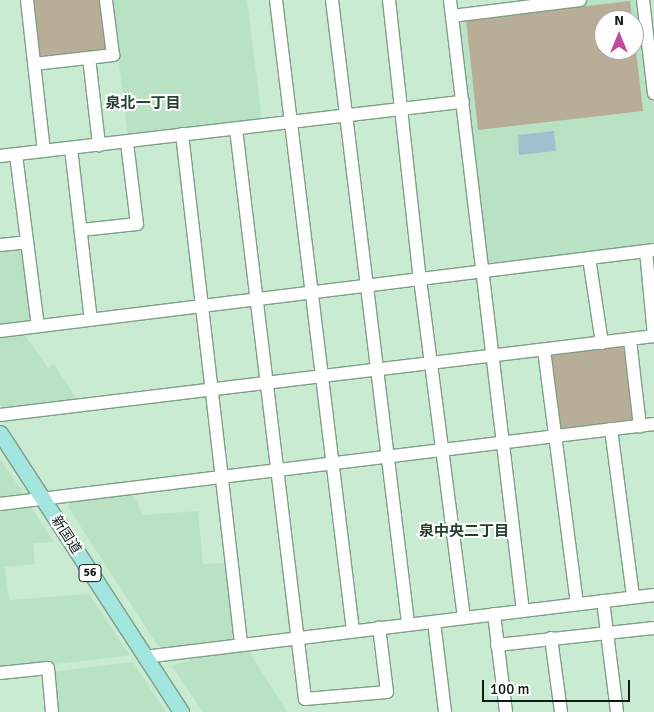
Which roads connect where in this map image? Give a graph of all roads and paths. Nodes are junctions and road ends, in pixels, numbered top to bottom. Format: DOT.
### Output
graph roads {
  1 [pos="27,0"];
  2 [pos="106,0"];
  3 [pos="276,0"];
  4 [pos="332,0"];
  5 [pos="389,0"];
  6 [pos="450,0"];
  7 [pos="580,0"];
  8 [pos="643,0"];
  9 [pos="452,16"];
  10 [pos="89,58"];
  11 [pos="34,64"];
  12 [pos="653,78"];
  13 [pos="654,93"];
  14 [pos="463,102"];
  15 [pos="402,109"];
  16 [pos="346,115"];
  17 [pos="291,122"];
  18 [pos="236,128"];
  19 [pos="182,134"];
  20 [pos="127,142"];
  21 [pos="99,145"];
  22 [pos="71,148"];
  23 [pos="44,151"];
  24 [pos="16,154"];
  25 [pos="0,156"];
  26 [pos="81,230"];
  27 [pos="27,242"];
  28 [pos="0,245"];
  29 [pos="650,251"];
  30 [pos="589,258"];
  31 [pos="482,273"];
  32 [pos="420,279"];
  33 [pos="367,286"];
  34 [pos="312,293"];
  35 [pos="256,300"];
  36 [pos="202,307"];
  37 [pos="92,320"];
  38 [pos="38,326"];
  39 [pos="0,331"];
  40 [pos="654,336"];
  41 [pos="630,340"];
  42 [pos="602,343"];
  43 [pos="544,350"];
  44 [pos="493,356"];
  45 [pos="432,363"];
  46 [pos="377,370"];
  47 [pos="323,378"];
  48 [pos="266,384"];
  49 [pos="212,391"];
  50 [pos="0,416"];
  51 [pos="654,424"];
  52 [pos="640,426"];
  53 [pos="611,429"];
  54 [pos="0,433"];
  55 [pos="557,436"];
  56 [pos="503,443"];
  57 [pos="443,450"];
  58 [pos="386,456"];
  59 [pos="332,464"];
  60 [pos="277,470"];
  61 [pos="222,476"];
  62 [pos="42,499"];
  63 [pos="0,504"];
  64 [pos="654,595"];
  65 [pos="633,597"];
  66 [pos="604,600"];
  67 [pos="577,604"];
  68 [pos="522,611"];
  69 [pos="494,614"];
  70 [pos="464,618"];
  71 [pos="434,622"];
  72 [pos="408,623"];
  73 [pos="379,627"];
  74 [pos="654,628"];
  75 [pos="353,630"];
  76 [pos="607,633"];
  77 [pos="298,636"];
  78 [pos="551,638"];
  79 [pos="241,643"];
  80 [pos="497,645"];
  81 [pos="144,657"];
  82 [pos="0,673"];
  83 [pos="52,712"];
  84 [pos="181,712"];
  85 [pos="445,712"];
  86 [pos="506,712"];
  87 [pos="561,712"];
  88 [pos="617,712"];
  1 -- 11 [label="street"];
  2 -- 10 [label="street"];
  3 -- 17 [label="street"];
  4 -- 16 [label="street"];
  5 -- 15 [label="street"];
  6 -- 9 [label="street"];
  7 -- 9 [label="street"];
  8 -- 12 [label="street"];
  9 -- 14 [label="street"];
  10 -- 11 [label="street"];
  10 -- 21 [label="street"];
  11 -- 23 [label="street"];
  12 -- 13 [label="street"];
  14 -- 15 [label="street"];
  14 -- 31 [label="street"];
  15 -- 16 [label="street"];
  15 -- 32 [label="street"];
  16 -- 17 [label="street"];
  16 -- 33 [label="street"];
  17 -- 18 [label="street"];
  17 -- 34 [label="street"];
  18 -- 19 [label="street"];
  18 -- 35 [label="street"];
  19 -- 20 [label="street"];
  19 -- 36 [label="street"];
  20 -- 21 [label="street"];
  20 -- 26 [label="street"];
  21 -- 22 [label="street"];
  22 -- 23 [label="street"];
  22 -- 26 [label="street"];
  23 -- 24 [label="street"];
  24 -- 25 [label="street"];
  24 -- 27 [label="street"];
  26 -- 37 [label="street"];
  27 -- 28 [label="street"];
  27 -- 38 [label="street"];
  29 -- 30 [label="street"];
  29 -- 40 [label="street"];
  30 -- 31 [label="street"];
  30 -- 42 [label="street"];
  31 -- 32 [label="street"];
  31 -- 44 [label="street"];
  32 -- 33 [label="street"];
  32 -- 45 [label="street"];
  33 -- 34 [label="street"];
  33 -- 46 [label="street"];
  34 -- 35 [label="street"];
  34 -- 47 [label="street"];
  35 -- 36 [label="street"];
  35 -- 48 [label="street"];
  36 -- 37 [label="street"];
  36 -- 49 [label="street"];
  37 -- 38 [label="street"];
  38 -- 39 [label="street"];
  40 -- 41 [label="street"];
  41 -- 42 [label="street"];
  41 -- 52 [label="street"];
  42 -- 43 [label="street"];
  43 -- 44 [label="street"];
  43 -- 55 [label="street"];
  44 -- 45 [label="street"];
  44 -- 56 [label="street"];
  45 -- 46 [label="street"];
  45 -- 57 [label="street"];
  46 -- 47 [label="street"];
  46 -- 58 [label="street"];
  47 -- 48 [label="street"];
  47 -- 59 [label="street"];
  48 -- 49 [label="street"];
  48 -- 60 [label="street"];
  49 -- 50 [label="street"];
  49 -- 61 [label="street"];
  51 -- 52 [label="street"];
  52 -- 53 [label="street"];
  53 -- 55 [label="street"];
  53 -- 65 [label="street"];
  54 -- 62 [label="main road, 新国道 / 56"];
  55 -- 56 [label="street"];
  55 -- 67 [label="street"];
  56 -- 57 [label="street"];
  56 -- 68 [label="street"];
  57 -- 58 [label="street"];
  57 -- 70 [label="street"];
  58 -- 59 [label="street"];
  58 -- 72 [label="street"];
  59 -- 60 [label="street"];
  59 -- 75 [label="street"];
  60 -- 61 [label="street"];
  60 -- 77 [label="street"];
  61 -- 62 [label="street"];
  61 -- 79 [label="street"];
  62 -- 63 [label="street"];
  62 -- 81 [label="main road, 新国道 / 56"];
  64 -- 65 [label="street"];
  65 -- 66 [label="street"];
  66 -- 67 [label="street"];
  66 -- 76 [label="street"];
  67 -- 68 [label="street"];
  68 -- 69 [label="street"];
  69 -- 70 [label="street"];
  69 -- 80 [label="street"];
  70 -- 71 [label="street"];
  71 -- 72 [label="street"];
  71 -- 85 [label="street"];
  72 -- 73 [label="street"];
  73 -- 75 [label="street"];
  73 -- 77 [label="street"];
  74 -- 76 [label="street"];
  75 -- 77 [label="street"];
  76 -- 78 [label="street"];
  76 -- 88 [label="street"];
  77 -- 79 [label="street"];
  78 -- 80 [label="street"];
  78 -- 87 [label="street"];
  79 -- 81 [label="street"];
  80 -- 86 [label="street"];
  81 -- 84 [label="main road, 新国道 / 56"];
  82 -- 83 [label="street"];
}
